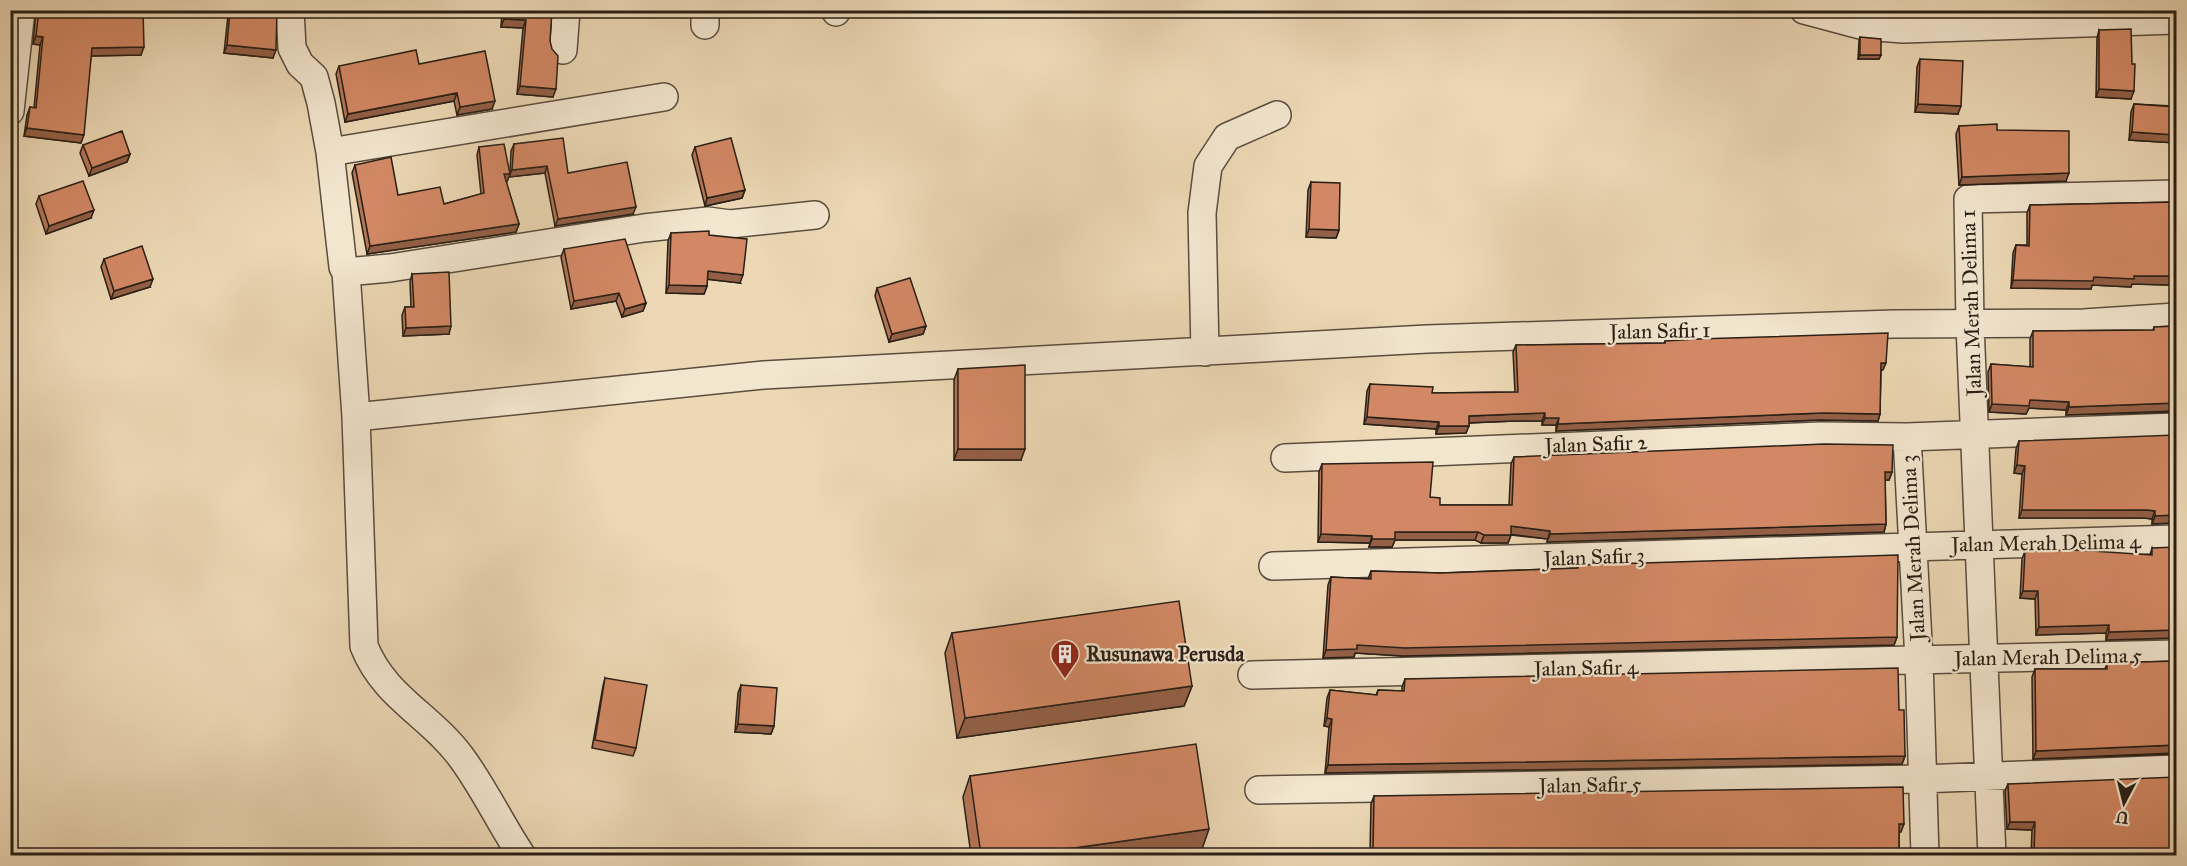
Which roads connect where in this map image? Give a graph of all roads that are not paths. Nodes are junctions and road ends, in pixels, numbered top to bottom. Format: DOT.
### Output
graph roads {
  1 [pos="21,10"];
  2 [pos="566,10"];
  3 [pos="1804,10"];
  4 [pos="285,11"];
  5 [pos="2082,16"];
  6 [pos="1902,20"];
  7 [pos="2176,20"];
  8 [pos="563,50"];
  9 [pos="664,97"];
  10 [pos="10,111"];
  11 [pos="1276,115"];
  12 [pos="330,152"];
  13 [pos="2176,194"];
  14 [pos="815,215"];
  15 [pos="346,272"];
  16 [pos="2176,317"];
  17 [pos="1970,325"];
  18 [pos="1204,352"];
  19 [pos="356,417"];
  20 [pos="2176,428"];
  21 [pos="1975,436"];
  22 [pos="1907,437"];
  23 [pos="1285,458"];
  24 [pos="2176,539"];
  25 [pos="1980,544"];
  26 [pos="1915,546"];
  27 [pos="1273,566"];
  28 [pos="2176,654"];
  29 [pos="1985,658"];
  30 [pos="1919,660"];
  31 [pos="1252,675"];
  32 [pos="2176,770"];
  33 [pos="1987,777"];
  34 [pos="1921,779"];
  35 [pos="1259,790"];
  36 [pos="522,855"];
  37 [pos="1925,855"];
  38 [pos="1992,855"];
  1 -- 10 [label="street"];
  2 -- 8 [label="street"];
  3 -- 6 [label="street"];
  4 -- 12 [label="street"];
  5 -- 6 [label="street"];
  5 -- 7 [label="street"];
  9 -- 12 [label="street"];
  11 -- 18 [label="street"];
  12 -- 15 [label="street"];
  13 -- 17 [label="street, Jalan Merah Delima 1"];
  14 -- 15 [label="street"];
  15 -- 19 [label="street"];
  16 -- 17 [label="street, Jalan Safir 1"];
  17 -- 18 [label="street, Jalan Safir 1"];
  17 -- 21 [label="street, Jalan Merah Delima 1"];
  18 -- 19 [label="street, Jalan Safir 1"];
  19 -- 36 [label="street"];
  20 -- 21 [label="street, Jalan Merah Delima 3"];
  21 -- 22 [label="street, Jalan Merah Delima 3"];
  21 -- 25 [label="street, Jalan Merah Delima 1"];
  22 -- 23 [label="street, Jalan Safir 2"];
  22 -- 26 [label="street, Jalan Merah Delima 3"];
  24 -- 25 [label="street, Jalan Merah Delima 4"];
  25 -- 26 [label="street, Jalan Merah Delima 4"];
  25 -- 29 [label="street, Jalan Merah Delima 1"];
  26 -- 27 [label="street, Jalan Safir 3"];
  26 -- 30 [label="street, Jalan Merah Delima 3"];
  28 -- 29 [label="street, Jalan Merah Delima 5"];
  29 -- 30 [label="street, Jalan Merah Delima 5"];
  29 -- 33 [label="street, Jalan Merah Delima 1"];
  30 -- 31 [label="street, Jalan Safir 4"];
  30 -- 34 [label="street, Jalan Merah Delima 3"];
  32 -- 33 [label="street, Jalan Safir 5"];
  33 -- 34 [label="street, Jalan Safir 5"];
  33 -- 38 [label="street, Jalan Merah Delima 1"];
  34 -- 35 [label="street, Jalan Safir 5"];
  34 -- 37 [label="street, Jalan Merah Delima 3"];
}
